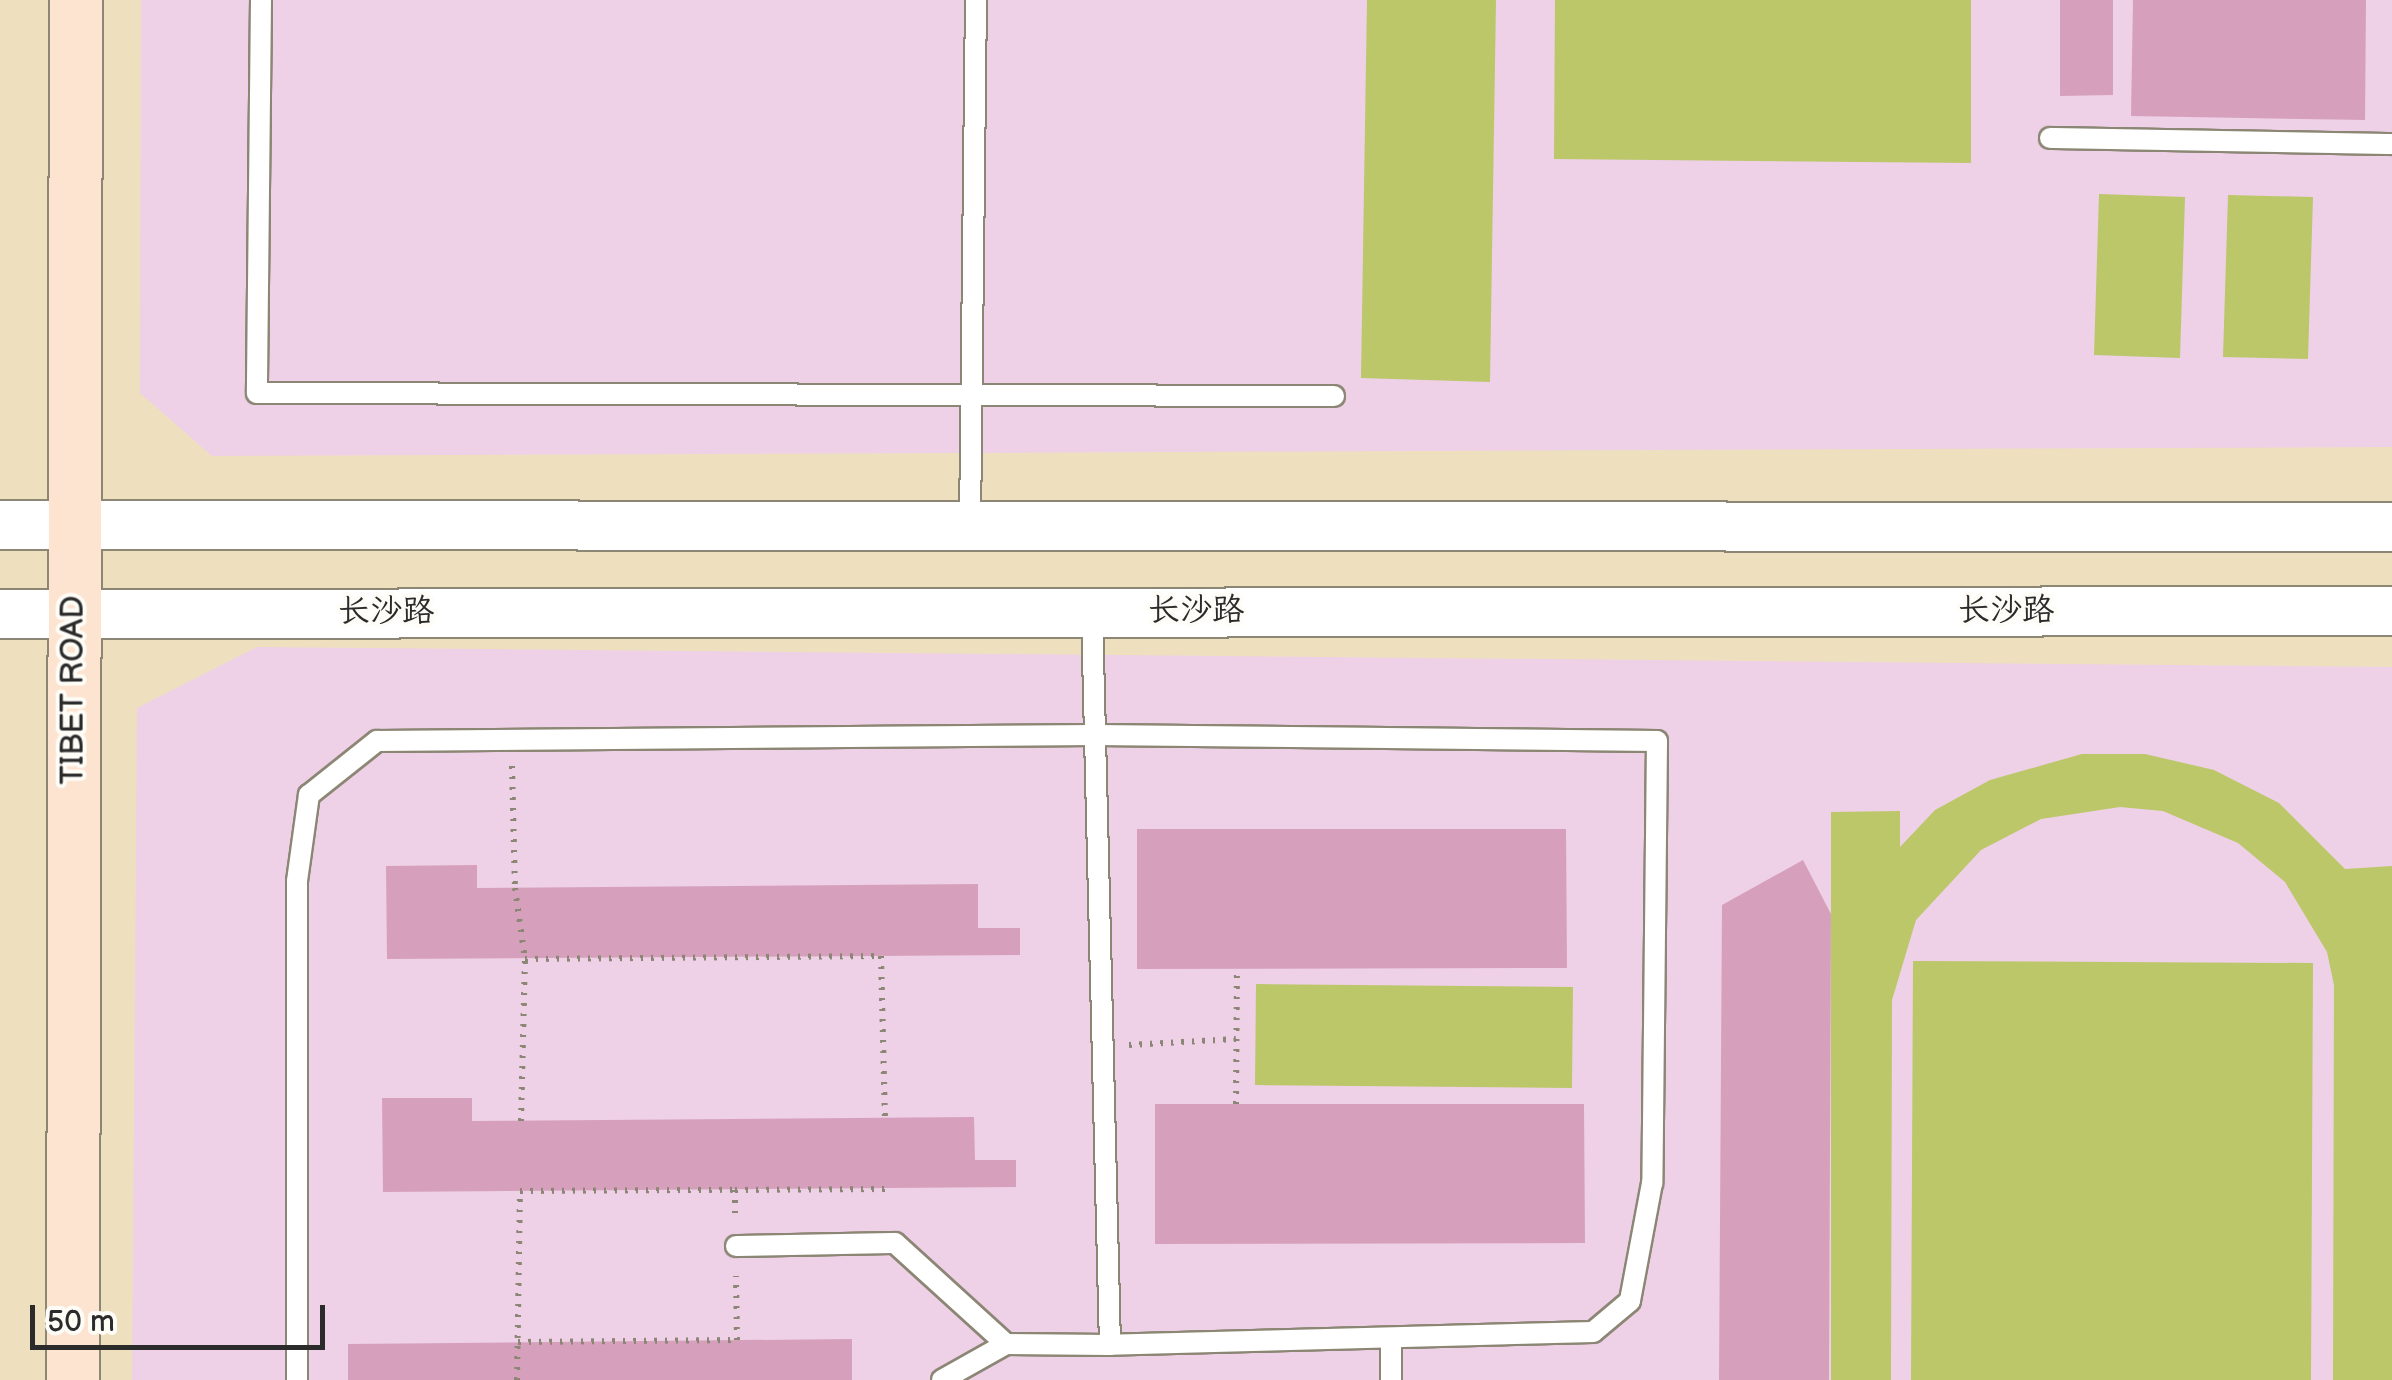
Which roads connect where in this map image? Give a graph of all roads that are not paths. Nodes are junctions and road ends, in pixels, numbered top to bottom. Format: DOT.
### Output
graph roads {
  1 [pos="76,0"];
  2 [pos="262,0"];
  3 [pos="976,0"];
  4 [pos="2050,138"];
  5 [pos="2392,144"];
  6 [pos="972,394"];
  7 [pos="1334,396"];
  8 [pos="0,525"];
  9 [pos="74,525"];
  10 [pos="970,526"];
  11 [pos="2392,527"];
  12 [pos="1092,611"];
  13 [pos="2392,611"];
  14 [pos="74,613"];
  15 [pos="0,614"];
  16 [pos="1095,736"];
  17 [pos="736,1246"];
  18 [pos="1391,1340"];
  19 [pos="1006,1344"];
  20 [pos="1110,1345"];
  21 [pos="73,1380"];
  22 [pos="296,1380"];
  23 [pos="942,1380"];
  24 [pos="1391,1380"];
  1 -- 9 [label="main road, TIBET ROAD"];
  2 -- 6 [label="lane"];
  3 -- 6 [label="lane"];
  4 -- 5 [label="lane"];
  6 -- 7 [label="lane"];
  6 -- 10 [label="lane"];
  8 -- 9 [label="street"];
  9 -- 10 [label="street"];
  9 -- 14 [label="main road, TIBET ROAD"];
  10 -- 11 [label="street"];
  12 -- 13 [label="street, 长沙路"];
  12 -- 14 [label="street, 长沙路"];
  12 -- 16 [label="lane"];
  14 -- 15 [label="street, 长沙路"];
  14 -- 21 [label="main road, TIBET ROAD"];
  16 -- 18 [label="lane"];
  16 -- 20 [label="lane"];
  16 -- 22 [label="lane"];
  17 -- 19 [label="lane"];
  18 -- 20 [label="lane"];
  18 -- 24 [label="lane"];
  19 -- 20 [label="lane"];
  19 -- 23 [label="lane"];
}
